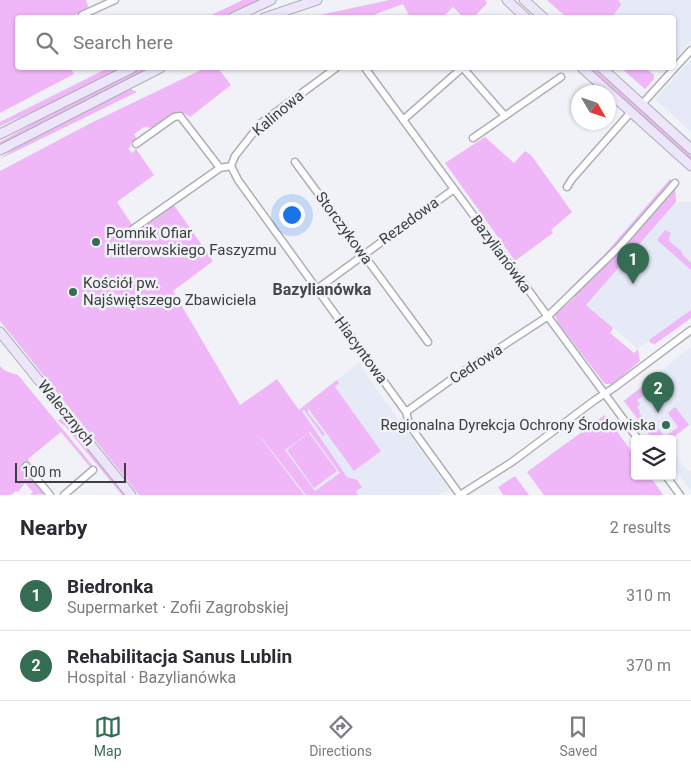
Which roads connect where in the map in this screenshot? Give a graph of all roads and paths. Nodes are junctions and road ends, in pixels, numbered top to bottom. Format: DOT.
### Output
graph roads {
  1 [pos="115,0"];
  2 [pos="271,0"];
  3 [pos="317,0"];
  4 [pos="507,0"];
  5 [pos="524,0"];
  6 [pos="82,15"];
  7 [pos="238,15"];
  8 [pos="273,15"];
  9 [pos="523,15"];
  10 [pos="541,15"];
  11 [pos="691,50"];
  12 [pos="676,67"];
  13 [pos="128,70"];
  14 [pos="156,70"];
  15 [pos="333,70"];
  16 [pos="366,70"];
  17 [pos="461,70"];
  18 [pos="465,70"];
  19 [pos="584,70"];
  20 [pos="604,70"];
  21 [pos="673,70"];
  22 [pos="561,77"];
  23 [pos="642,104"];
  24 [pos="631,112"];
  25 [pos="505,116"];
  26 [pos="403,120"];
  27 [pos="0,134"];
  28 [pos="473,138"];
  29 [pos="136,144"];
  30 [pos="691,149"];
  31 [pos="0,150"];
  32 [pos="295,162"];
  33 [pos="231,166"];
  34 [pos="691,166"];
  35 [pos="220,168"];
  36 [pos="675,183"];
  37 [pos="567,187"];
  38 [pos="454,189"];
  39 [pos="133,229"];
  40 [pos="364,254"];
  41 [pos="317,289"];
  42 [pos="547,317"];
  43 [pos="691,330"];
  44 [pos="0,332"];
  45 [pos="428,342"];
  46 [pos="605,394"];
  47 [pos="406,412"];
  48 [pos="635,435"];
  49 [pos="26,466"];
  50 [pos="92,470"];
  51 [pos="669,480"];
  52 [pos="50,495"];
  53 [pos="64,495"];
  54 [pos="132,495"];
  55 [pos="460,495"];
  56 [pos="680,495"];
  1 -- 6 [label="street"];
  2 -- 7 [label="main road"];
  3 -- 8 [label="main road"];
  4 -- 9 [label="main road"];
  5 -- 10 [label="main road"];
  11 -- 12 [label="street"];
  13 -- 27 [label="main road"];
  14 -- 31 [label="main road"];
  15 -- 33 [label="street, Kalinowa"];
  16 -- 26 [label="street, Bazylianówka"];
  17 -- 26 [label="street"];
  18 -- 25 [label="street"];
  19 -- 24 [label="main road"];
  20 -- 23 [label="main road"];
  21 -- 23 [label="street"];
  22 -- 25 [label="street"];
  23 -- 30 [label="main road"];
  24 -- 34 [label="main road"];
  24 -- 37 [label="street"];
  25 -- 28 [label="street"];
  26 -- 38 [label="street, Bazylianówka"];
  29 -- 35 [label="street"];
  32 -- 40 [label="street, Storczykowa"];
  33 -- 35 [label="street"];
  33 -- 41 [label="street, Hiacyntowa"];
  35 -- 39 [label="street"];
  36 -- 42 [label="street, Cedrowa"];
  38 -- 40 [label="street, Rezedowa"];
  38 -- 42 [label="street, Bazylianówka"];
  40 -- 41 [label="street, Rezedowa"];
  40 -- 45 [label="street, Storczykowa"];
  41 -- 47 [label="street, Hiacyntowa"];
  42 -- 46 [label="street, Bazylianówka"];
  42 -- 47 [label="street, Cedrowa"];
  43 -- 46 [label="street"];
  44 -- 54 [label="main road, Walecznych"];
  46 -- 48 [label="street, Bazylianówka"];
  46 -- 55 [label="street"];
  47 -- 55 [label="street, Hiacyntowa"];
  49 -- 52 [label="street"];
  50 -- 53 [label="street"];
  51 -- 56 [label="street"];
}
